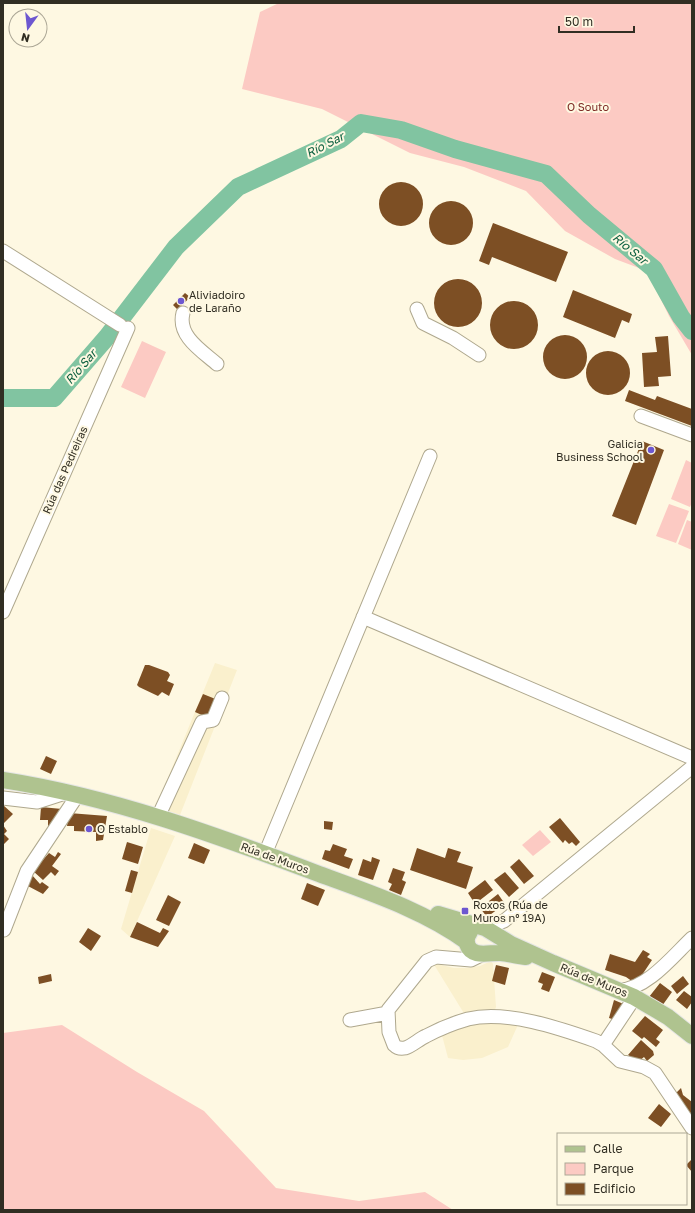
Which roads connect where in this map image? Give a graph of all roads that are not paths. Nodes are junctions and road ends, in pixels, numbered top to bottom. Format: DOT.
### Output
graph roads {
  1 [pos="3,251"];
  2 [pos="417,309"];
  3 [pos="183,313"];
  4 [pos="479,355"];
  5 [pos="217,364"];
  6 [pos="641,416"];
  7 [pos="692,435"];
  8 [pos="430,456"];
  9 [pos="3,612"];
  10 [pos="363,617"];
  11 [pos="222,698"];
  12 [pos="692,758"];
  13 [pos="692,767"];
  14 [pos="3,774"];
  15 [pos="3,780"];
  16 [pos="31,785"];
  17 [pos="71,794"];
  18 [pos="3,798"];
  19 [pos="158,817"];
  20 [pos="266,854"];
  21 [pos="392,902"];
  22 [pos="4,930"];
  23 [pos="488,938"];
  24 [pos="692,938"];
  25 [pos="467,943"];
  26 [pos="444,957"];
  27 [pos="644,983"];
  28 [pos="620,990"];
  29 [pos="639,999"];
  30 [pos="388,1013"];
  31 [pos="350,1020"];
  32 [pos="692,1036"];
  33 [pos="603,1045"];
  34 [pos="692,1128"];
  1 -- 9 [label="street, Rúa das Pedreiras"];
  2 -- 4 [label="street"];
  3 -- 5 [label="street"];
  6 -- 7 [label="street"];
  8 -- 10 [label="street"];
  10 -- 12 [label="street"];
  10 -- 20 [label="street"];
  11 -- 19 [label="street"];
  13 -- 23 [label="street"];
  14 -- 16 [label="main road"];
  15 -- 16 [label="main road"];
  16 -- 17 [label="main road, Rúa de Muros"];
  17 -- 18 [label="street"];
  17 -- 19 [label="main road, Rúa de Muros"];
  17 -- 22 [label="street"];
  19 -- 20 [label="main road, Rúa de Muros"];
  20 -- 21 [label="main road, Rúa de Muros"];
  21 -- 23 [label="main road, Rúa de Muros"];
  21 -- 25 [label="main road, Rúa de Muros"];
  23 -- 25 [label="main road, Rúa de Muros"];
  23 -- 25 [label="main road, Rúa de Muros"];
  23 -- 26 [label="street, Rúa de Muros"];
  23 -- 28 [label="main road, Rúa de Muros"];
  24 -- 27 [label="street"];
  25 -- 26 [label="street, Rúa de Muros"];
  26 -- 30 [label="street, Rúa de Muros"];
  27 -- 28 [label="street"];
  27 -- 29 [label="street"];
  28 -- 29 [label="main road, Rúa de Muros"];
  29 -- 32 [label="main road, Rúa de Muros"];
  29 -- 33 [label="street, Rúa de Muros"];
  30 -- 31 [label="street"];
  30 -- 33 [label="street"];
  33 -- 34 [label="street"];
}
